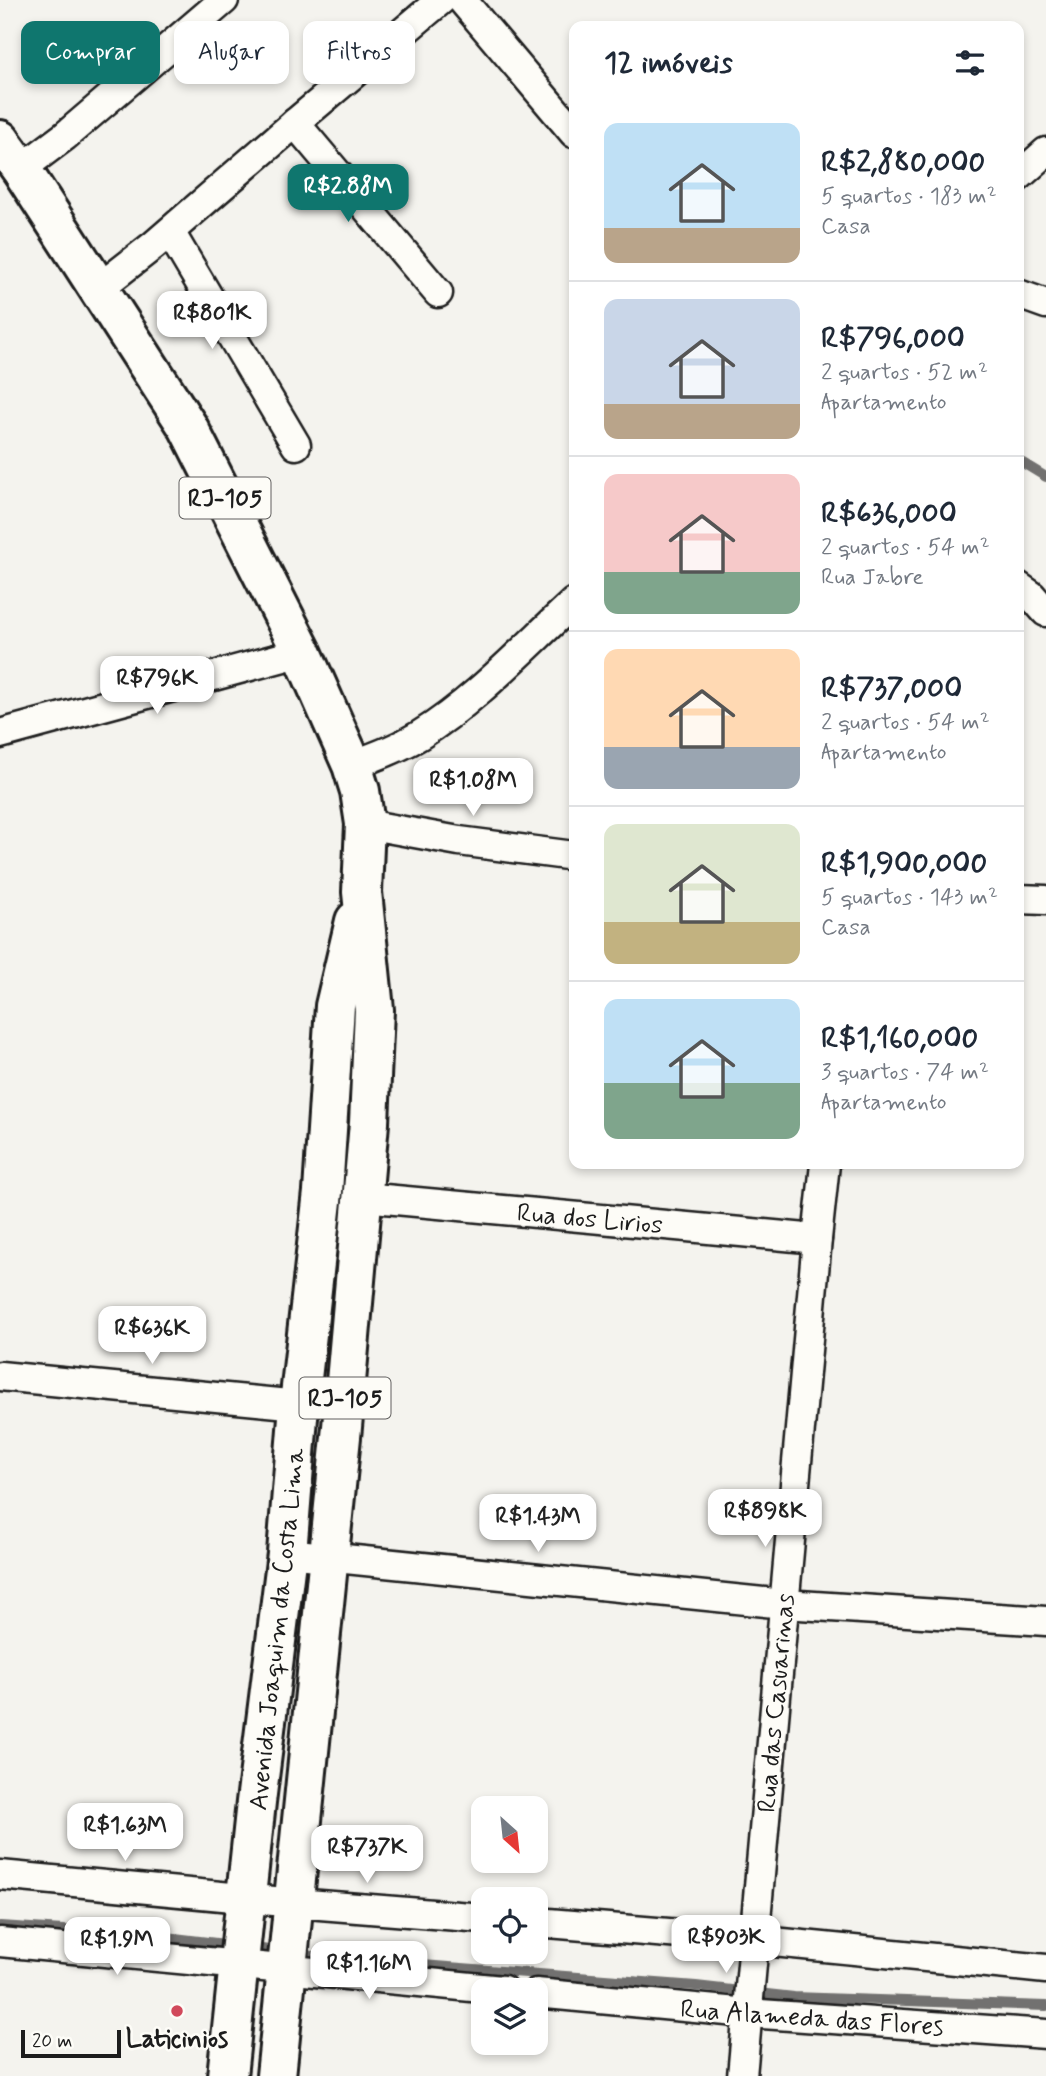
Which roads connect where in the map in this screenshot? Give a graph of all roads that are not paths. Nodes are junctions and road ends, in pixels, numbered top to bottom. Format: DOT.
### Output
graph roads {
  1 [pos="224,0"];
  2 [pos="441,0"];
  3 [pos="463,0"];
  4 [pos="295,123"];
  5 [pos="569,126"];
  6 [pos="1046,152"];
  7 [pos="11,154"];
  8 [pos="1024,172"];
  9 [pos="170,232"];
  10 [pos="99,288"];
  11 [pos="438,293"];
  12 [pos="1024,297"];
  13 [pos="1046,304"];
  14 [pos="296,445"];
  15 [pos="1024,590"];
  16 [pos="569,607"];
  17 [pos="1046,612"];
  18 [pos="302,652"];
  19 [pos="0,734"];
  20 [pos="352,765"];
  21 [pos="365,824"];
  22 [pos="569,855"];
  23 [pos="362,892"];
  24 [pos="1024,899"];
  25 [pos="1046,900"];
  26 [pos="824,1169"];
  27 [pos="363,1197"];
  28 [pos="817,1239"];
  29 [pos="0,1376"];
  30 [pos="299,1405"];
  31 [pos="287,1553"];
  32 [pos="329,1557"];
  33 [pos="784,1604"];
  34 [pos="1046,1620"];
  35 [pos="0,1875"];
  36 [pos="246,1899"];
  37 [pos="295,1903"];
  38 [pos="471,1917"];
  39 [pos="548,1923"];
  40 [pos="753,1940"];
  41 [pos="0,1942"];
  42 [pos="239,1964"];
  43 [pos="287,1969"];
  44 [pos="1046,1969"];
  45 [pos="471,1987"];
  46 [pos="548,1994"];
  47 [pos="748,2013"];
  48 [pos="1046,2034"];
  49 [pos="228,2076"];
  50 [pos="276,2076"];
  51 [pos="742,2076"];
  1 -- 7 [label="street"];
  2 -- 4 [label="street"];
  3 -- 5 [label="street"];
  4 -- 9 [label="street"];
  4 -- 11 [label="street"];
  6 -- 8 [label="street"];
  7 -- 10 [label="main road, Avenida Joaquim da Costa Lima / RJ-105"];
  9 -- 10 [label="street"];
  9 -- 14 [label="street"];
  10 -- 18 [label="main road, Avenida Joaquim da Costa Lima / RJ-105"];
  12 -- 13 [label="street"];
  15 -- 17 [label="street"];
  16 -- 20 [label="street"];
  18 -- 19 [label="street"];
  18 -- 20 [label="main road, Avenida Joaquim da Costa Lima / RJ-105"];
  20 -- 21 [label="main road, Avenida Joaquim da Costa Lima / RJ-105"];
  21 -- 22 [label="street"];
  21 -- 23 [label="main road, Avenida Joaquim da Costa Lima / RJ-105"];
  23 -- 27 [label="main road, Avenida Joaquim da Costa Lima / RJ-105"];
  23 -- 30 [label="main road, Avenida Joaquim da Costa Lima / RJ-105"];
  24 -- 25 [label="street"];
  26 -- 28 [label="street, Rua das Casuarinas"];
  27 -- 28 [label="street, Rua dos Lirios"];
  27 -- 32 [label="main road, Avenida Joaquim da Costa Lima / RJ-105"];
  28 -- 33 [label="street, Rua das Casuarinas"];
  29 -- 30 [label="street"];
  30 -- 31 [label="main road, Avenida Joaquim da Costa Lima / RJ-105"];
  31 -- 32 [label="street"];
  31 -- 36 [label="main road, Avenida Joaquim da Costa Lima / RJ-105"];
  32 -- 33 [label="street"];
  32 -- 37 [label="main road, Avenida Joaquim da Costa Lima / RJ-105"];
  33 -- 34 [label="street"];
  33 -- 40 [label="street, Rua das Casuarinas"];
  35 -- 36 [label="street"];
  36 -- 37 [label="street"];
  36 -- 42 [label="main road, Avenida Joaquim da Costa Lima / RJ-105"];
  37 -- 38 [label="street"];
  37 -- 43 [label="main road, Avenida Joaquim da Costa Lima / RJ-105"];
  39 -- 40 [label="street"];
  40 -- 44 [label="street"];
  40 -- 47 [label="street, Rua das Casuarinas"];
  41 -- 42 [label="street"];
  42 -- 43 [label="street"];
  42 -- 49 [label="main road, Avenida Joaquim da Costa Lima / RJ-105"];
  43 -- 45 [label="street"];
  43 -- 50 [label="main road, Avenida Joaquim da Costa Lima / RJ-105"];
  46 -- 47 [label="street, Rua Alameda das Flores"];
  47 -- 48 [label="street, Rua Alameda das Flores"];
  47 -- 51 [label="street, Rua das Casuarinas"];
}
